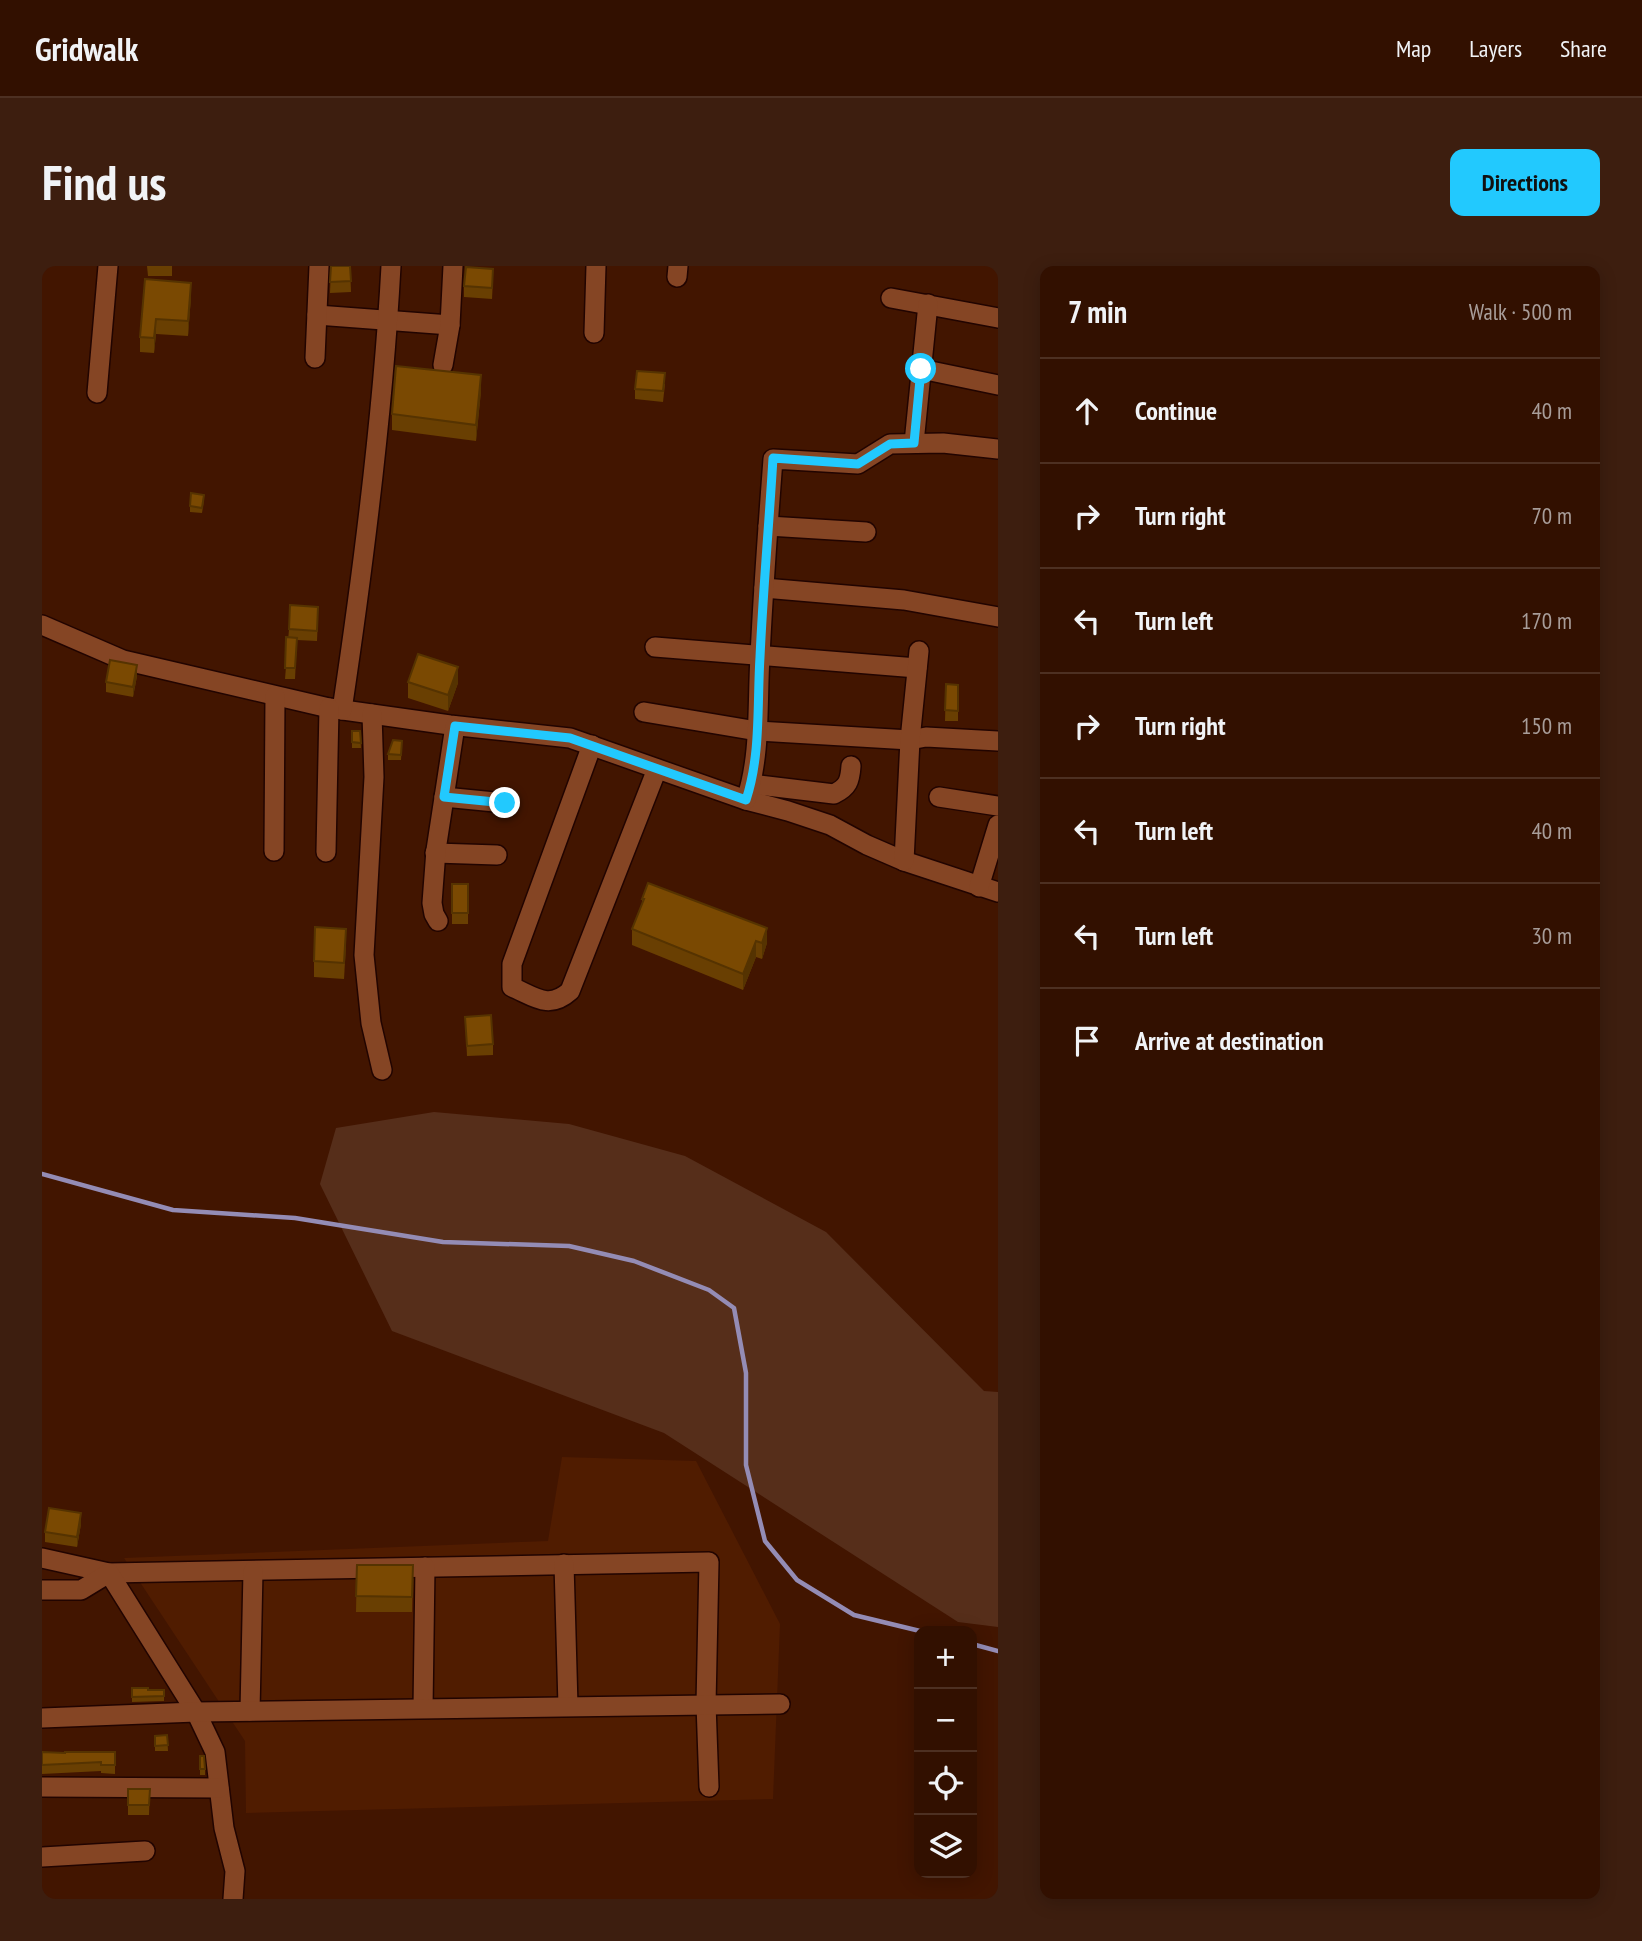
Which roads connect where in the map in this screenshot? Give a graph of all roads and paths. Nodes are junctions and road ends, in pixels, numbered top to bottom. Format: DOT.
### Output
graph roads {
  1 [pos="108,266"];
  2 [pos="319,266"];
  3 [pos="391,266"];
  4 [pos="453,266"];
  5 [pos="596,266"];
  6 [pos="891,298"];
  7 [pos="928,304"];
  8 [pos="317,315"];
  9 [pos="998,318"];
  10 [pos="388,321"];
  11 [pos="450,325"];
  12 [pos="594,333"];
  13 [pos="316,358"];
  14 [pos="443,365"];
  15 [pos="921,369"];
  16 [pos="998,385"];
  17 [pos="97,393"];
  18 [pos="914,443"];
  19 [pos="998,449"];
  20 [pos="768,526"];
  21 [pos="866,532"];
  22 [pos="764,589"];
  23 [pos="998,617"];
  24 [pos="42,625"];
  25 [pos="655,647"];
  26 [pos="760,655"];
  27 [pos="275,696"];
  28 [pos="335,709"];
  29 [pos="644,712"];
  30 [pos="372,714"];
  31 [pos="455,726"];
  32 [pos="757,730"];
  33 [pos="910,740"];
  34 [pos="998,741"];
  35 [pos="592,745"];
  36 [pos="851,766"];
  37 [pos="657,769"];
  38 [pos="749,792"];
  39 [pos="444,797"];
  40 [pos="939,797"];
  41 [pos="505,803"];
  42 [pos="998,806"];
  43 [pos="998,825"];
  44 [pos="274,851"];
  45 [pos="326,852"];
  46 [pos="436,853"];
  47 [pos="497,855"];
  48 [pos="904,861"];
  49 [pos="992,892"];
  50 [pos="438,921"];
  51 [pos="382,1070"];
  52 [pos="42,1558"];
  53 [pos="564,1564"];
  54 [pos="425,1567"];
  55 [pos="253,1571"];
  56 [pos="109,1573"];
  57 [pos="42,1590"];
  58 [pos="706,1704"];
  59 [pos="780,1704"];
  60 [pos="568,1706"];
  61 [pos="423,1709"];
  62 [pos="250,1711"];
  63 [pos="196,1712"];
  64 [pos="42,1718"];
  65 [pos="42,1787"];
  66 [pos="709,1787"];
  67 [pos="219,1788"];
  68 [pos="145,1851"];
  69 [pos="42,1857"];
  70 [pos="233,1899"];
  1 -- 17 [label="street"];
  2 -- 8 [label="street"];
  3 -- 10 [label="street"];
  4 -- 11 [label="street"];
  5 -- 12 [label="street"];
  6 -- 7 [label="street"];
  7 -- 9 [label="street"];
  7 -- 15 [label="street"];
  8 -- 10 [label="street"];
  8 -- 13 [label="street"];
  10 -- 11 [label="street"];
  10 -- 28 [label="street"];
  11 -- 14 [label="street"];
  15 -- 16 [label="street"];
  15 -- 18 [label="street"];
  18 -- 19 [label="street"];
  18 -- 20 [label="street"];
  20 -- 21 [label="street"];
  20 -- 22 [label="street"];
  22 -- 23 [label="street"];
  22 -- 26 [label="street"];
  24 -- 27 [label="street"];
  25 -- 26 [label="street"];
  26 -- 32 [label="street"];
  26 -- 33 [label="street"];
  27 -- 28 [label="street"];
  27 -- 44 [label="street"];
  28 -- 30 [label="street"];
  28 -- 45 [label="street"];
  29 -- 32 [label="street"];
  30 -- 31 [label="street"];
  30 -- 51 [label="street"];
  31 -- 35 [label="street"];
  31 -- 39 [label="street"];
  32 -- 33 [label="street"];
  32 -- 38 [label="street"];
  33 -- 34 [label="street"];
  33 -- 48 [label="street"];
  35 -- 37 [label="street"];
  35 -- 37 [label="street"];
  36 -- 38 [label="street"];
  37 -- 38 [label="street"];
  38 -- 48 [label="street"];
  39 -- 41 [label="street"];
  39 -- 46 [label="street"];
  40 -- 42 [label="street"];
  43 -- 49 [label="street"];
  46 -- 47 [label="street"];
  46 -- 50 [label="street"];
  48 -- 49 [label="street"];
  52 -- 56 [label="street"];
  53 -- 54 [label="street"];
  53 -- 58 [label="street"];
  53 -- 60 [label="street"];
  54 -- 55 [label="street"];
  54 -- 61 [label="street"];
  55 -- 56 [label="street"];
  55 -- 62 [label="street"];
  56 -- 57 [label="street"];
  56 -- 63 [label="street"];
  58 -- 59 [label="street"];
  58 -- 60 [label="street"];
  58 -- 66 [label="street"];
  60 -- 61 [label="street"];
  61 -- 62 [label="street"];
  62 -- 63 [label="street"];
  63 -- 64 [label="street"];
  63 -- 67 [label="street"];
  65 -- 67 [label="street"];
  67 -- 70 [label="street"];
  68 -- 69 [label="street"];
}
